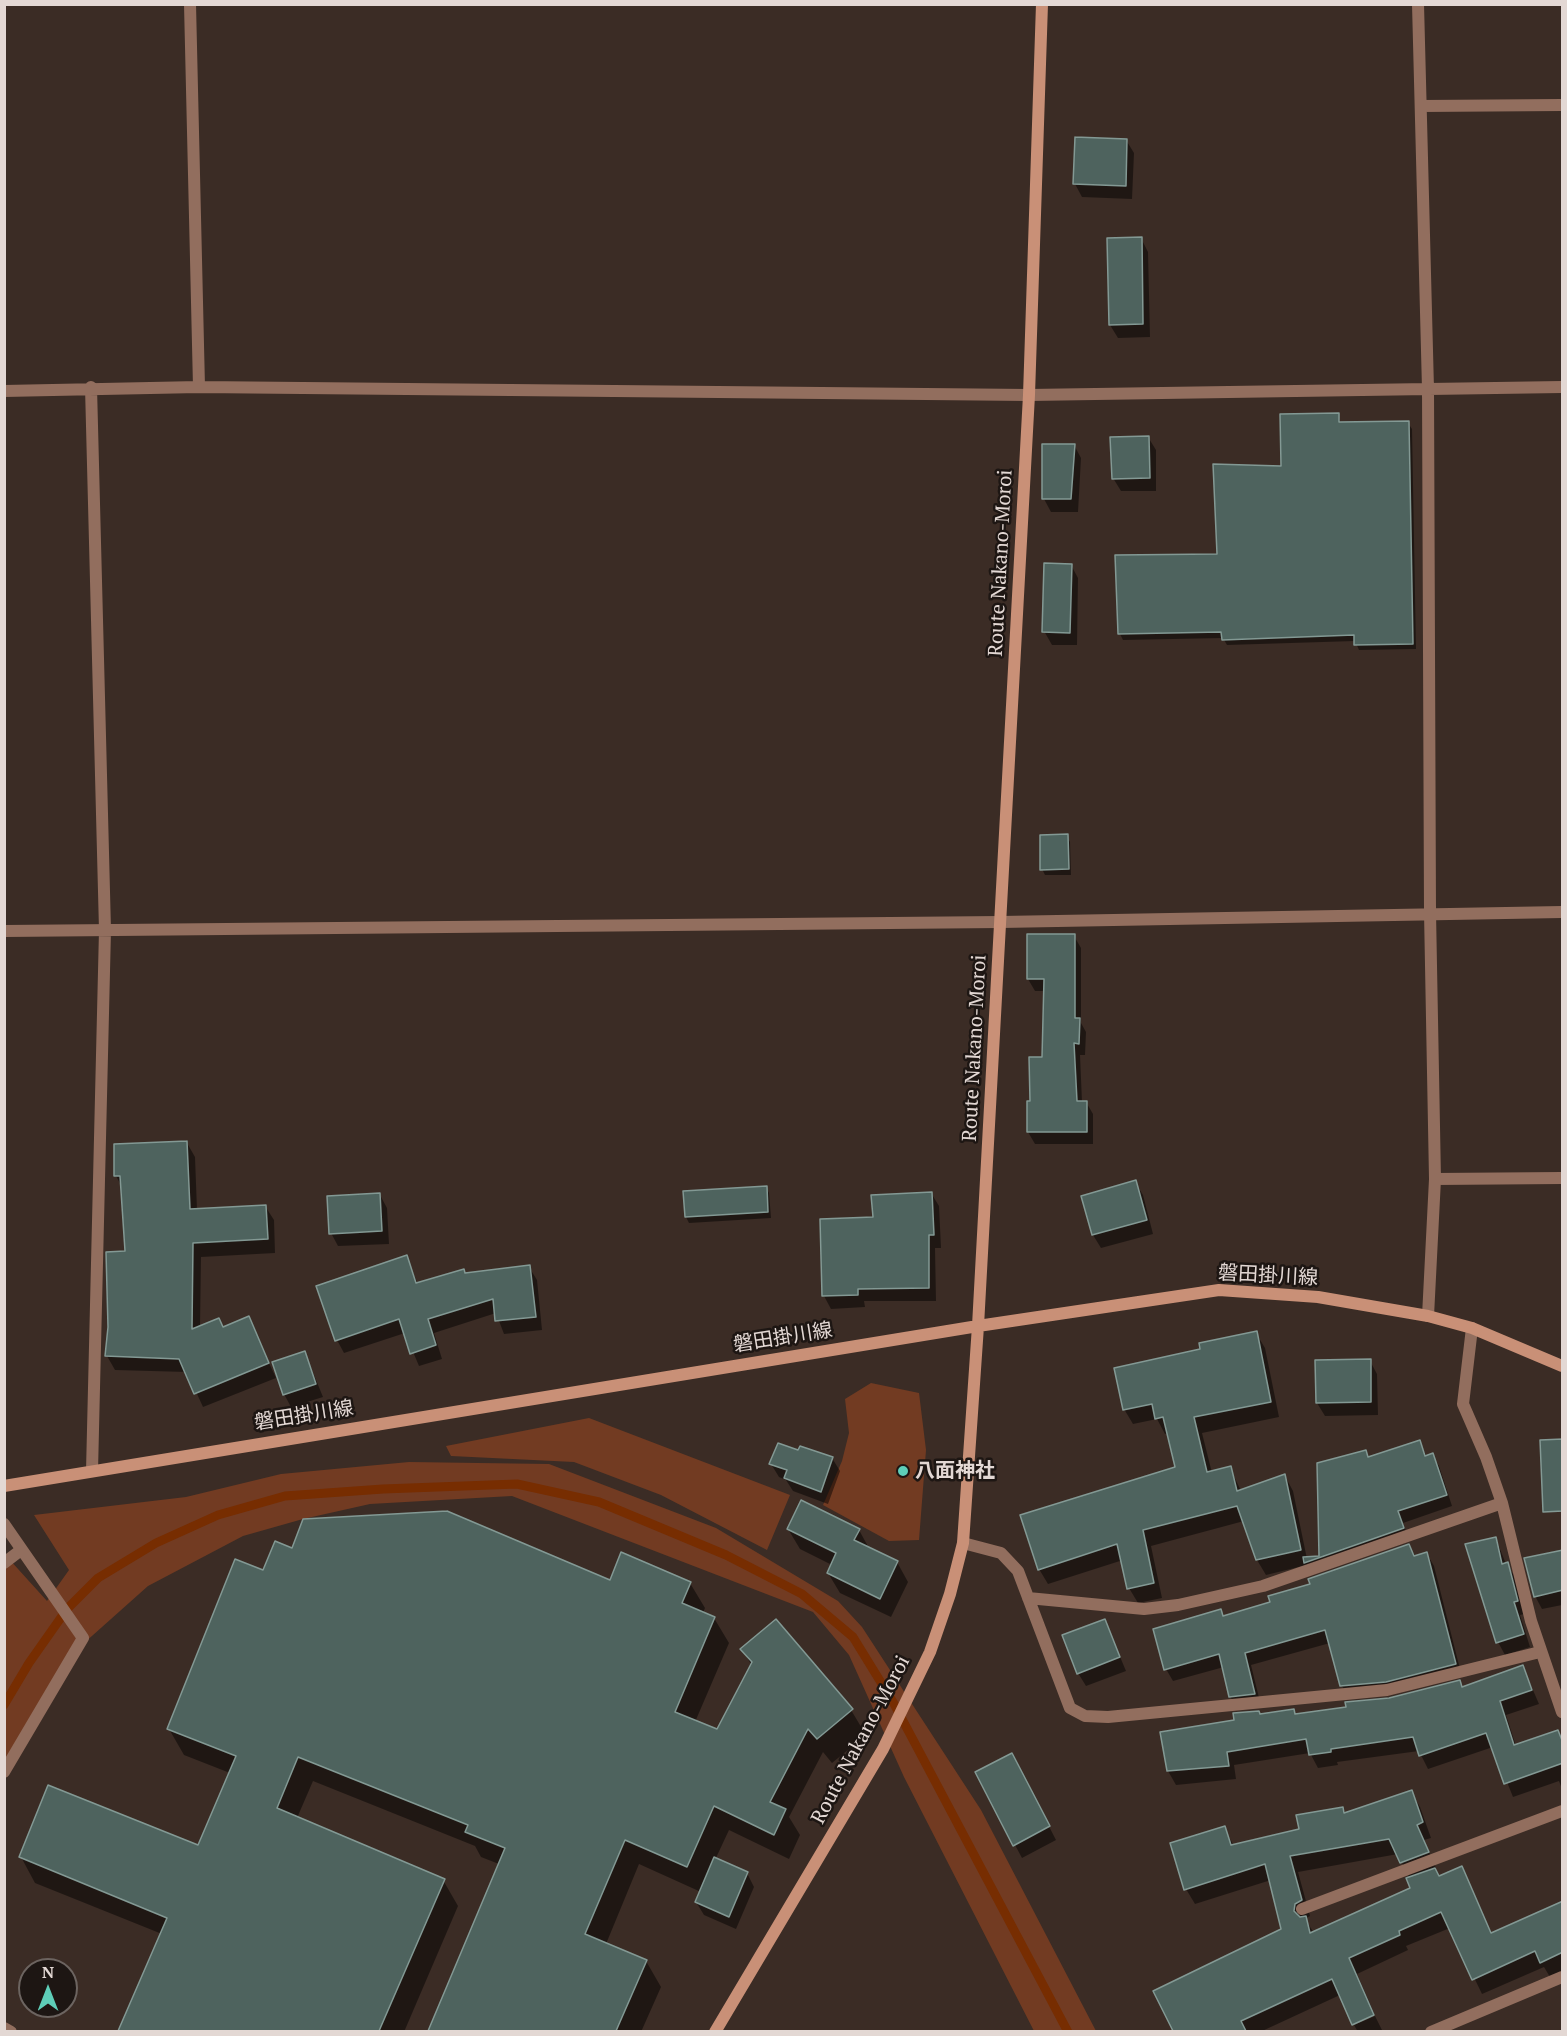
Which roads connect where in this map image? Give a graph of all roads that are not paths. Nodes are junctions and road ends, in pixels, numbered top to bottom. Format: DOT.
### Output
graph roads {
  1 [pos="190,4"];
  2 [pos="1042,4"];
  3 [pos="1418,4"];
  4 [pos="1563,105"];
  5 [pos="1421,106"];
  6 [pos="91,387"];
  7 [pos="199,387"];
  8 [pos="1563,387"];
  9 [pos="1428,389"];
  10 [pos="4,391"];
  11 [pos="1029,395"];
  12 [pos="1430,912"];
  13 [pos="1563,912"];
  14 [pos="1001,922"];
  15 [pos="105,930"];
  16 [pos="4,931"];
  17 [pos="1563,1178"];
  18 [pos="1435,1179"];
  19 [pos="1428,1316"];
  20 [pos="978,1326"];
  21 [pos="1472,1328"];
  22 [pos="1563,1366"];
  23 [pos="92,1471"];
  24 [pos="4,1486"];
  25 [pos="1502,1503"];
  26 [pos="4,1524"];
  27 [pos="963,1543"];
  28 [pos="21,1550"];
  29 [pos="4,1563"];
  30 [pos="1028,1598"];
  31 [pos="1540,1652"];
  32 [pos="1563,1712"];
  33 [pos="4,1772"];
  34 [pos="1563,1811"];
  35 [pos="1302,1909"];
  36 [pos="1563,1977"];
  37 [pos="4,2028"];
  38 [pos="719,2030"];
  39 [pos="11,2031"];
  40 [pos="1431,2031"];
  1 -- 7 [label="street"];
  2 -- 11 [label="main road, Route Nakano-Moroi"];
  3 -- 5 [label="street"];
  4 -- 5 [label="street"];
  5 -- 9 [label="street"];
  6 -- 7 [label="street"];
  6 -- 10 [label="street"];
  6 -- 15 [label="street"];
  7 -- 11 [label="street"];
  8 -- 9 [label="street"];
  9 -- 11 [label="street"];
  9 -- 12 [label="street"];
  11 -- 14 [label="main road, Route Nakano-Moroi"];
  12 -- 13 [label="street"];
  12 -- 14 [label="street"];
  12 -- 18 [label="street"];
  14 -- 15 [label="street"];
  14 -- 20 [label="main road, Route Nakano-Moroi"];
  15 -- 16 [label="street"];
  15 -- 23 [label="street"];
  17 -- 18 [label="street"];
  18 -- 19 [label="street"];
  19 -- 20 [label="main road, 磐田掛川線"];
  19 -- 21 [label="main road, 磐田掛川線"];
  20 -- 23 [label="main road, 磐田掛川線"];
  20 -- 27 [label="main road, Route Nakano-Moroi"];
  21 -- 22 [label="main road, 磐田掛川線"];
  21 -- 25 [label="street"];
  23 -- 24 [label="main road, 磐田掛川線"];
  25 -- 30 [label="street"];
  25 -- 31 [label="street"];
  26 -- 28 [label="street"];
  27 -- 30 [label="street"];
  27 -- 38 [label="main road, Route Nakano-Moroi"];
  28 -- 29 [label="street"];
  28 -- 33 [label="street"];
  30 -- 31 [label="street"];
  31 -- 32 [label="street"];
  34 -- 35 [label="street"];
  36 -- 40 [label="street"];
  37 -- 39 [label="street"];
}
